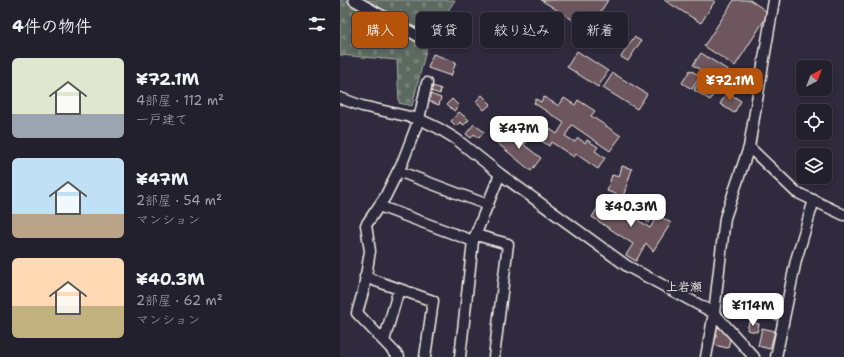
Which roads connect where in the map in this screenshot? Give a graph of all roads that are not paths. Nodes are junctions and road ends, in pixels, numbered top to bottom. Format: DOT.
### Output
graph roads {
  1 [pos="774,0"];
  2 [pos="356,1"];
  3 [pos="370,4"];
  4 [pos="416,35"];
  5 [pos="427,83"];
  6 [pos="340,98"];
  7 [pos="419,119"];
  8 [pos="748,147"];
  9 [pos="398,171"];
  10 [pos="500,174"];
  11 [pos="814,200"];
  12 [pos="488,205"];
  13 [pos="379,206"];
  14 [pos="844,215"];
  15 [pos="475,238"];
  16 [pos="365,277"];
  17 [pos="399,289"];
  18 [pos="714,313"];
  19 [pos="384,341"];
  20 [pos="399,357"];
  21 [pos="425,357"];
  22 [pos="460,357"];
  23 [pos="494,357"];
  24 [pos="706,357"];
  25 [pos="754,357"];
  26 [pos="776,357"];
  1 -- 8 [label="street"];
  2 -- 3 [label="street"];
  3 -- 4 [label="street"];
  5 -- 7 [label="street"];
  6 -- 7 [label="street"];
  7 -- 9 [label="street"];
  7 -- 10 [label="street"];
  8 -- 11 [label="street"];
  8 -- 18 [label="street"];
  9 -- 12 [label="street"];
  9 -- 13 [label="street"];
  10 -- 12 [label="street"];
  10 -- 18 [label="street"];
  11 -- 14 [label="street"];
  11 -- 26 [label="street"];
  12 -- 15 [label="street"];
  13 -- 15 [label="street"];
  13 -- 16 [label="street"];
  15 -- 22 [label="street"];
  15 -- 23 [label="street"];
  16 -- 17 [label="street"];
  16 -- 19 [label="street"];
  17 -- 19 [label="street"];
  17 -- 21 [label="street"];
  18 -- 24 [label="street"];
  18 -- 25 [label="street"];
  19 -- 20 [label="street"];
}
